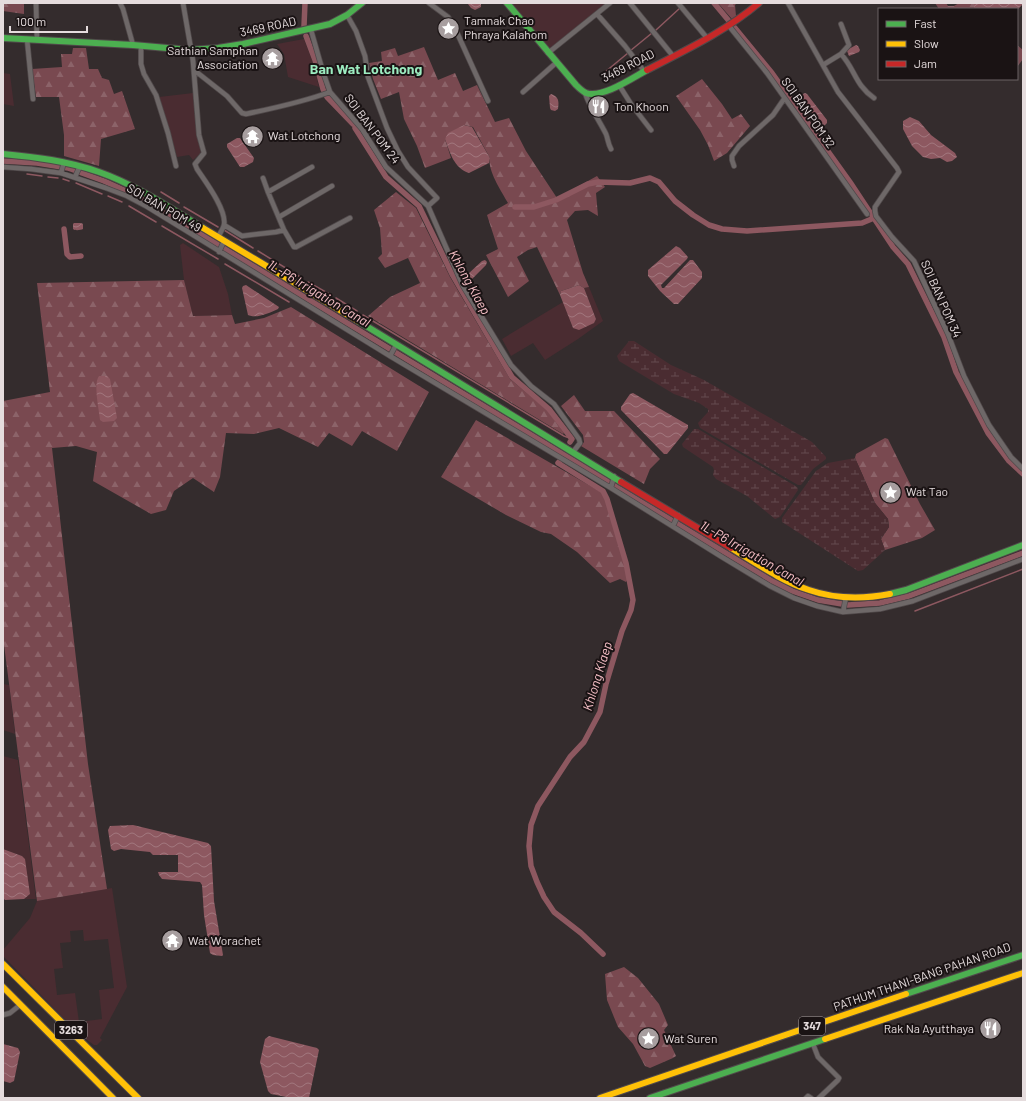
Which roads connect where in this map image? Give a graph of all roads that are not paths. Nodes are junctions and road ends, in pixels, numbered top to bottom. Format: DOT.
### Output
graph roads {
  1 [pos="36,3"];
  2 [pos="120,3"];
  3 [pos="183,3"];
  4 [pos="362,3"];
  5 [pos="429,3"];
  6 [pos="507,3"];
  7 [pos="610,3"];
  8 [pos="630,3"];
  9 [pos="678,3"];
  10 [pos="760,3"];
  11 [pos="788,3"];
  12 [pos="597,14"];
  13 [pos="347,15"];
  14 [pos="841,24"];
  15 [pos="729,26"];
  16 [pos="310,30"];
  17 [pos="3,38"];
  18 [pos="707,38"];
  19 [pos="27,39"];
  20 [pos="37,40"];
  21 [pos="133,45"];
  22 [pos="141,46"];
  23 [pos="190,50"];
  24 [pos="548,52"];
  25 [pos="841,54"];
  26 [pos="673,56"];
  27 [pos="557,62"];
  28 [pos="823,65"];
  29 [pos="194,70"];
  30 [pos="644,71"];
  31 [pos="619,85"];
  32 [pos="523,92"];
  33 [pos="327,93"];
  34 [pos="585,93"];
  35 [pos="784,98"];
  36 [pos="874,98"];
  37 [pos="34,99"];
  38 [pos="488,102"];
  39 [pos="651,130"];
  40 [pos="611,149"];
  41 [pos="3,154"];
  42 [pos="176,166"];
  43 [pos="734,166"];
  44 [pos="312,167"];
  45 [pos="3,168"];
  46 [pos="63,168"];
  47 [pos="77,172"];
  48 [pos="263,178"];
  49 [pos="332,186"];
  50 [pos="268,192"];
  51 [pos="428,206"];
  52 [pos="867,214"];
  53 [pos="279,217"];
  54 [pos="350,218"];
  55 [pos="224,225"];
  56 [pos="284,230"];
  57 [pos="218,237"];
  58 [pos="222,247"];
  59 [pos="393,350"];
  60 [pos="573,452"];
  61 [pos="1023,469"];
  62 [pos="614,476"];
  63 [pos="611,488"];
  64 [pos="677,517"];
  65 [pos="674,525"];
  66 [pos="1023,545"];
  67 [pos="1023,560"];
  68 [pos="846,599"];
  69 [pos="844,610"];
  70 [pos="1023,954"];
  71 [pos="3,964"];
  72 [pos="1023,973"];
  73 [pos="3,988"];
  74 [pos="20,1005"];
  75 [pos="3,1015"];
  76 [pos="813,1044"];
  77 [pos="113,1098"];
  78 [pos="138,1098"];
  79 [pos="600,1098"];
  80 [pos="650,1098"];
  81 [pos="806,1098"];
  82 [pos="811,1098"];
  83 [pos="819,1098"];
  1 -- 20 [label="street"];
  2 -- 21 [label="street"];
  3 -- 23 [label="street"];
  4 -- 13 [label="main road, 3469 ROAD"];
  5 -- 38 [label="street"];
  6 -- 24 [label="main road"];
  7 -- 12 [label="street"];
  8 -- 26 [label="street"];
  9 -- 18 [label="street"];
  10 -- 15 [label="main road, 3469 ROAD"];
  11 -- 28 [label="street, SOI BAN POM 34"];
  12 -- 24 [label="street"];
  12 -- 30 [label="street"];
  13 -- 16 [label="main road, 3469 ROAD"];
  13 -- 51 [label="street"];
  14 -- 25 [label="street"];
  15 -- 18 [label="main road, 3469 ROAD"];
  15 -- 35 [label="street, SOI BAN POM 32"];
  16 -- 23 [label="main road, 3469 ROAD"];
  16 -- 33 [label="street, SOI BAN POM 24"];
  17 -- 19 [label="main road, 3469 ROAD"];
  18 -- 26 [label="main road, 3469 ROAD"];
  19 -- 20 [label="main road, 3469 ROAD"];
  19 -- 37 [label="street"];
  20 -- 21 [label="main road, 3469 ROAD"];
  21 -- 22 [label="main road, 3469 ROAD"];
  22 -- 23 [label="main road, 3469 ROAD"];
  22 -- 42 [label="street"];
  23 -- 29 [label="street"];
  24 -- 27 [label="main road"];
  25 -- 28 [label="street"];
  25 -- 36 [label="street"];
  26 -- 30 [label="main road, 3469 ROAD"];
  27 -- 32 [label="street"];
  27 -- 34 [label="main road"];
  28 -- 61 [label="street, SOI BAN POM 34"];
  29 -- 33 [label="street"];
  29 -- 55 [label="street"];
  30 -- 31 [label="main road, 3469 ROAD"];
  31 -- 34 [label="main road, 3469 ROAD"];
  31 -- 39 [label="street"];
  33 -- 51 [label="street, SOI BAN POM 24"];
  34 -- 40 [label="street"];
  35 -- 43 [label="street"];
  35 -- 52 [label="street, SOI BAN POM 32"];
  41 -- 46 [label="main road"];
  44 -- 50 [label="street"];
  45 -- 46 [label="street, SOI BAN POM 49"];
  46 -- 47 [label="main road"];
  46 -- 47 [label="street, SOI BAN POM 49"];
  47 -- 57 [label="main road"];
  47 -- 58 [label="street, SOI BAN POM 49"];
  48 -- 50 [label="street"];
  49 -- 53 [label="street"];
  50 -- 53 [label="street"];
  51 -- 60 [label="street"];
  53 -- 56 [label="street"];
  54 -- 56 [label="street"];
  55 -- 56 [label="street"];
  55 -- 57 [label="street"];
  57 -- 58 [label="main road"];
  58 -- 59 [label="main road"];
  58 -- 59 [label="street, SOI BAN POM 49"];
  59 -- 60 [label="main road"];
  59 -- 63 [label="street, SOI BAN POM 49"];
  60 -- 62 [label="main road"];
  62 -- 63 [label="street"];
  62 -- 64 [label="main road"];
  63 -- 65 [label="street, SOI BAN POM 49"];
  64 -- 65 [label="street"];
  64 -- 68 [label="main road"];
  65 -- 69 [label="street, SOI BAN POM 49"];
  66 -- 68 [label="main road"];
  67 -- 69 [label="street, SOI BAN POM 49"];
  68 -- 69 [label="street"];
  70 -- 79 [label="main road, PATHUM THANI-BANG PAHAN ROAD / 347"];
  71 -- 78 [label="main road, 3263"];
  72 -- 76 [label="main road, 347"];
  73 -- 74 [label="main road, 3263"];
  74 -- 75 [label="street"];
  74 -- 77 [label="main road, 3263"];
  76 -- 80 [label="main road, 347"];
  76 -- 83 [label="street"];
  81 -- 82 [label="street"];
}
